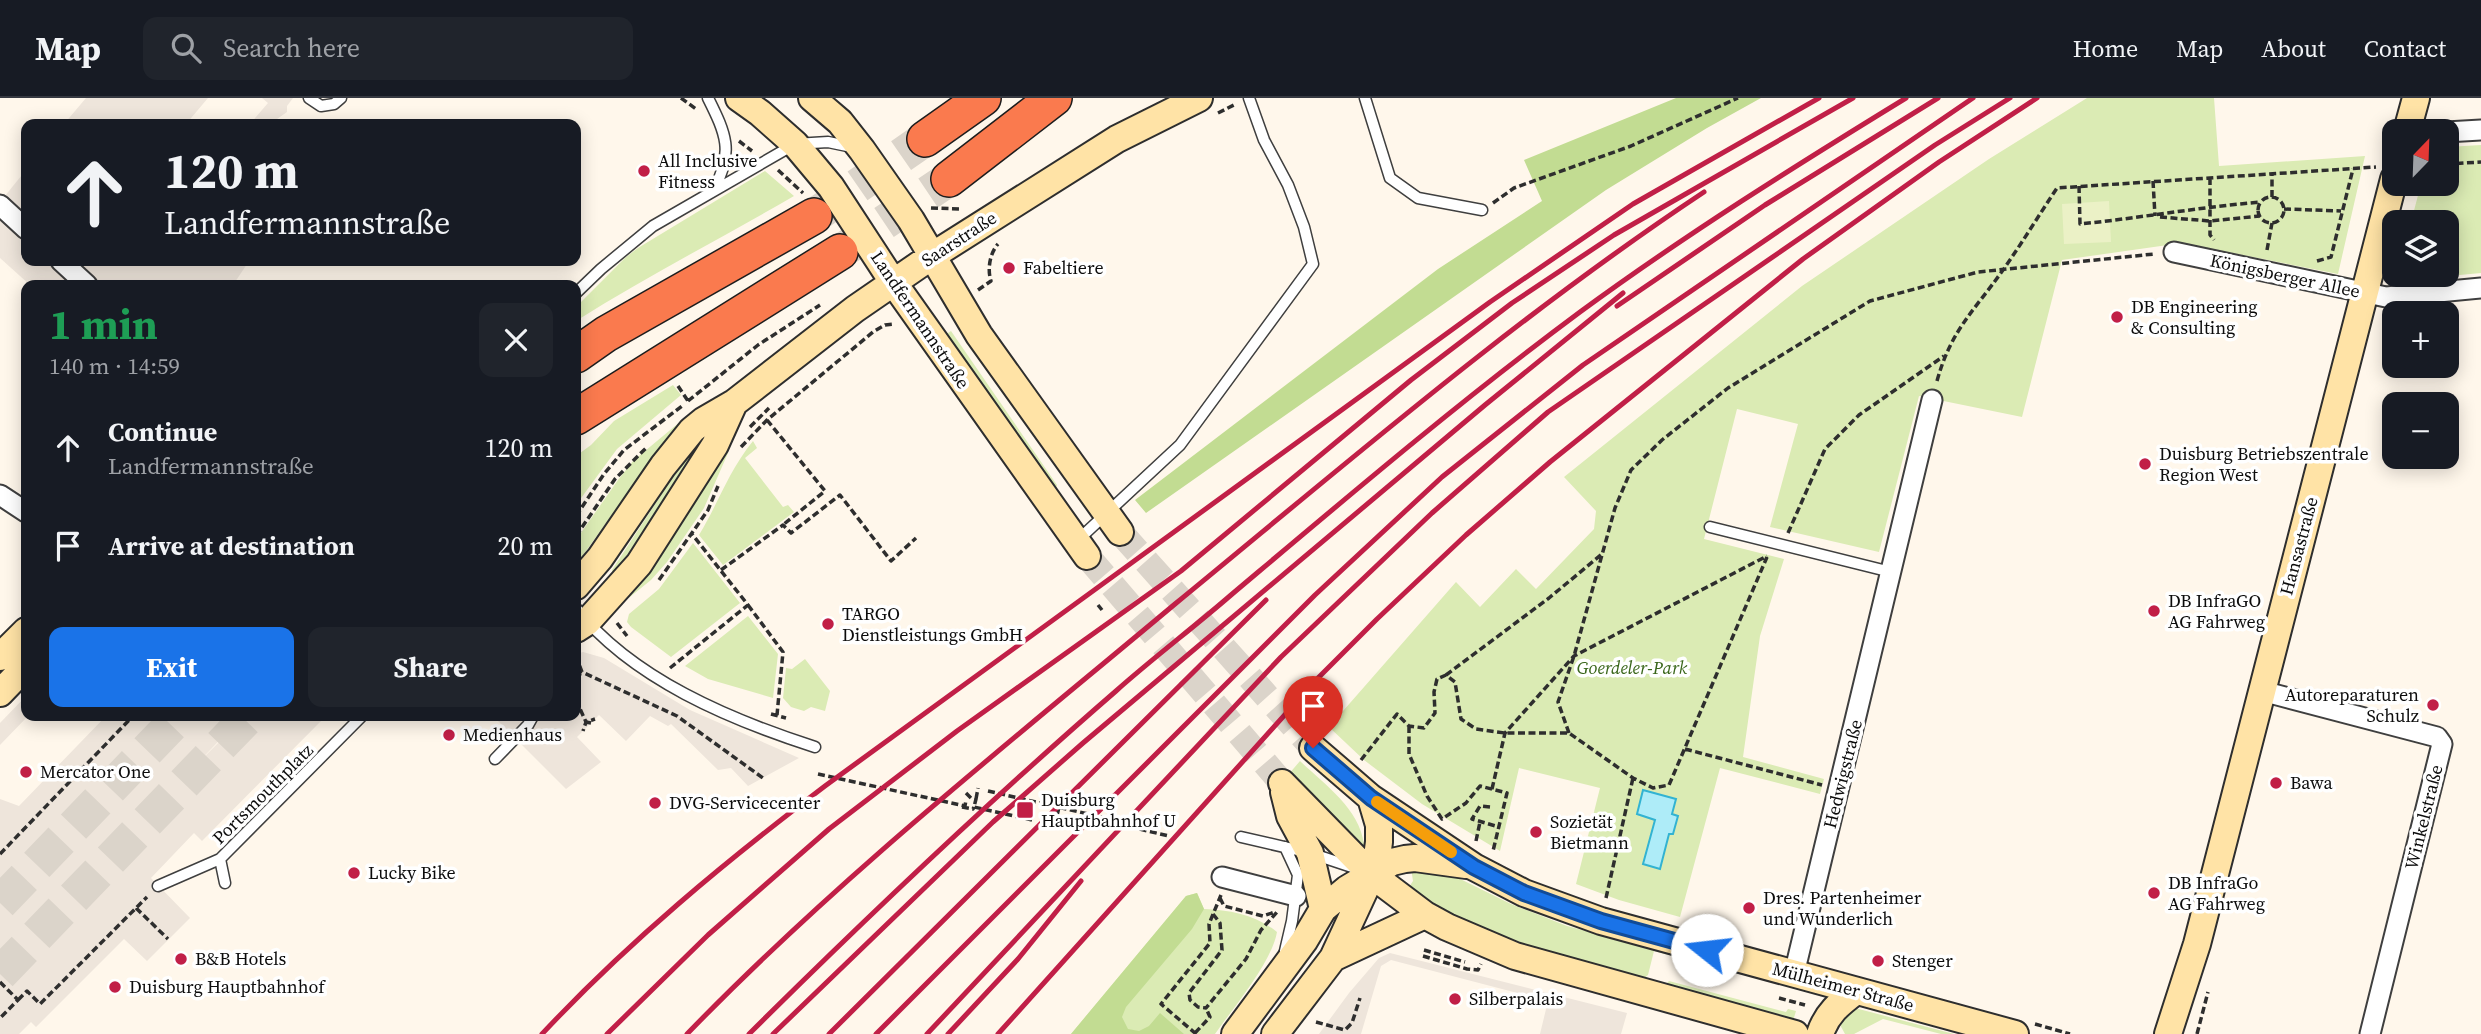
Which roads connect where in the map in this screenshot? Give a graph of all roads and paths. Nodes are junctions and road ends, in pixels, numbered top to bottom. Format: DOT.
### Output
graph roads {
  1 [pos="309,98"];
  2 [pos="341,98"];
  3 [pos="708,98"];
  4 [pos="739,98"];
  5 [pos="812,98"];
  6 [pos="983,98"];
  7 [pos="1054,98"];
  8 [pos="1249,98"];
  9 [pos="1365,98"];
  10 [pos="1738,98"];
  11 [pos="2416,98"];
  12 [pos="1205,107"];
  13 [pos="2410,119"];
  14 [pos="2481,130"];
  15 [pos="2459,131"];
  16 [pos="925,139"];
  17 [pos="795,144"];
  18 [pos="862,150"];
  19 [pos="2481,162"];
  20 [pos="2459,163"];
  21 [pos="2353,169"];
  22 [pos="2382,172"];
  23 [pos="2272,174"];
  24 [pos="2210,178"];
  25 [pos="949,179"];
  26 [pos="2152,181"];
  27 [pos="2079,186"];
  28 [pos="713,190"];
  29 [pos="2383,196"];
  30 [pos="2272,197"];
  31 [pos="2261,202"];
  32 [pos="0,205"];
  33 [pos="2210,206"];
  34 [pos="2284,209"];
  35 [pos="1482,210"];
  36 [pos="2342,211"];
  37 [pos="814,216"];
  38 [pos="2155,216"];
  39 [pos="2260,216"];
  40 [pos="2210,221"];
  41 [pos="2272,223"];
  42 [pos="21,224"];
  43 [pos="1000,241"];
  44 [pos="2216,242"];
  45 [pos="2255,248"];
  46 [pos="840,252"];
  47 [pos="2174,252"];
  48 [pos="932,256"];
  49 [pos="2306,258"];
  50 [pos="66,266"];
  51 [pos="2003,270"];
  52 [pos="82,280"];
  53 [pos="991,281"];
  54 [pos="893,282"];
  55 [pos="581,288"];
  56 [pos="2481,288"];
  57 [pos="2364,294"];
  58 [pos="820,304"];
  59 [pos="904,328"];
  60 [pos="581,352"];
  61 [pos="1944,356"];
  62 [pos="679,385"];
  63 [pos="1932,400"];
  64 [pos="688,401"];
  65 [pos="734,403"];
  66 [pos="581,414"];
  67 [pos="682,417"];
  68 [pos="767,419"];
  69 [pos="648,447"];
  70 [pos="738,451"];
  71 [pos="0,495"];
  72 [pos="581,508"];
  73 [pos="21,509"];
  74 [pos="783,524"];
  75 [pos="1113,524"];
  76 [pos="1710,527"];
  77 [pos="581,529"];
  78 [pos="692,534"];
  79 [pos="916,538"];
  80 [pos="1783,544"];
  81 [pos="1081,549"];
  82 [pos="1603,553"];
  83 [pos="1767,556"];
  84 [pos="721,570"];
  85 [pos="1891,572"];
  86 [pos="748,605"];
  87 [pos="1098,605"];
  88 [pos="584,607"];
  89 [pos="1102,610"];
  90 [pos="21,636"];
  91 [pos="631,642"];
  92 [pos="1574,656"];
  93 [pos="0,657"];
  94 [pos="660,662"];
  95 [pos="670,668"];
  96 [pos="21,671"];
  97 [pos="582,672"];
  98 [pos="679,673"];
  99 [pos="1446,675"];
  100 [pos="2262,691"];
  101 [pos="0,693"];
  102 [pos="581,711"];
  103 [pos="766,712"];
  104 [pos="777,715"];
  105 [pos="786,718"];
  106 [pos="128,721"];
  107 [pos="357,721"];
  108 [pos="530,721"];
  109 [pos="588,725"];
  110 [pos="1409,726"];
  111 [pos="1505,733"];
  112 [pos="1569,733"];
  113 [pos="815,747"];
  114 [pos="1313,748"];
  115 [pos="1685,749"];
  116 [pos="495,759"];
  117 [pos="1358,764"];
  118 [pos="818,774"];
  119 [pos="763,778"];
  120 [pos="1633,778"];
  121 [pos="855,781"];
  122 [pos="1805,781"];
  123 [pos="978,789"];
  124 [pos="1492,789"];
  125 [pos="988,791"];
  126 [pos="966,793"];
  127 [pos="1371,798"];
  128 [pos="969,800"];
  129 [pos="974,807"];
  130 [pos="1059,807"];
  131 [pos="1490,807"];
  132 [pos="1032,820"];
  133 [pos="1060,821"];
  134 [pos="1480,822"];
  135 [pos="1499,827"];
  136 [pos="1478,832"];
  137 [pos="1169,836"];
  138 [pos="1241,837"];
  139 [pos="1297,850"];
  140 [pos="0,854"];
  141 [pos="220,859"];
  142 [pos="1483,861"];
  143 [pos="1372,874"];
  144 [pos="1222,877"];
  145 [pos="225,883"];
  146 [pos="158,886"];
  147 [pos="1296,895"];
  148 [pos="1220,898"];
  149 [pos="136,908"];
  150 [pos="1323,909"];
  151 [pos="1425,915"];
  152 [pos="1601,921"];
  153 [pos="168,939"];
  154 [pos="1424,950"];
  155 [pos="1423,956"];
  156 [pos="1333,958"];
  157 [pos="1482,963"];
  158 [pos="1478,970"];
  159 [pos="1794,974"];
  160 [pos="1277,975"];
  161 [pos="0,982"];
  162 [pos="1856,990"];
  163 [pos="1360,998"];
  164 [pos="1779,998"];
  165 [pos="18,1000"];
  166 [pos="1805,1005"];
  167 [pos="1206,1008"];
  168 [pos="0,1018"];
  169 [pos="1312,1028"];
  170 [pos="1195,1033"];
  171 [pos="1235,1034"];
  172 [pos="1275,1034"];
  173 [pos="1795,1034"];
  174 [pos="1820,1034"];
  175 [pos="2015,1034"];
  176 [pos="2168,1034"];
  177 [pos="2370,1034"];
  1 -- 2 [label="lane"];
  3 -- 28 [label="lane"];
  4 -- 17 [label="main road, Landfermannstraße"];
  5 -- 18 [label="main road"];
  6 -- 16 [label="highway"];
  7 -- 25 [label="highway"];
  8 -- 12 [label="path"];
  8 -- 75 [label="lane"];
  9 -- 35 [label="lane"];
  10 -- 35 [label="path"];
  11 -- 13 [label="main road"];
  12 -- 48 [label="main road, Saarstraße"];
  14 -- 15 [label="street"];
  17 -- 18 [label="lane"];
  17 -- 28 [label="lane"];
  17 -- 54 [label="main road, Landfermannstraße"];
  18 -- 48 [label="main road"];
  19 -- 20 [label="path"];
  21 -- 22 [label="path"];
  21 -- 23 [label="path"];
  21 -- 36 [label="path"];
  23 -- 24 [label="path"];
  23 -- 30 [label="path"];
  24 -- 26 [label="path"];
  24 -- 33 [label="path"];
  26 -- 27 [label="path"];
  26 -- 38 [label="path"];
  27 -- 38 [label="path"];
  27 -- 51 [label="path"];
  28 -- 55 [label="lane"];
  29 -- 57 [label="main road, Hansastraße"];
  30 -- 31 [label="path"];
  30 -- 34 [label="path"];
  31 -- 33 [label="path"];
  31 -- 39 [label="path"];
  32 -- 42 [label="street"];
  33 -- 38 [label="path"];
  33 -- 40 [label="path"];
  34 -- 36 [label="path"];
  34 -- 41 [label="path"];
  36 -- 49 [label="path"];
  37 -- 60 [label="highway"];
  38 -- 40 [label="path"];
  39 -- 40 [label="path"];
  39 -- 41 [label="path"];
  40 -- 44 [label="path"];
  41 -- 45 [label="path"];
  43 -- 53 [label="path"];
  46 -- 66 [label="highway"];
  47 -- 51 [label="path"];
  47 -- 57 [label="street, Königsberger Allee"];
  48 -- 54 [label="main road, Saarstraße"];
  48 -- 75 [label="main road"];
  50 -- 52 [label="street"];
  51 -- 61 [label="path"];
  51 -- 82 [label="path"];
  54 -- 65 [label="main road, Saarstraße"];
  54 -- 81 [label="main road, Landfermannstraße"];
  56 -- 57 [label="street, Königsberger Allee"];
  57 -- 100 [label="main road, Hansastraße"];
  58 -- 64 [label="path"];
  59 -- 68 [label="path"];
  61 -- 63 [label="path"];
  61 -- 80 [label="path"];
  62 -- 64 [label="path"];
  63 -- 85 [label="street, Hedwigstraße"];
  64 -- 67 [label="path"];
  64 -- 72 [label="path"];
  65 -- 88 [label="main road, Saarstraße"];
  65 -- 88 [label="main road, Saarstraße"];
  68 -- 70 [label="path"];
  68 -- 74 [label="path"];
  69 -- 77 [label="path"];
  71 -- 73 [label="street"];
  74 -- 79 [label="path"];
  74 -- 84 [label="path"];
  75 -- 81 [label="lane"];
  76 -- 80 [label="lane"];
  78 -- 84 [label="path"];
  80 -- 83 [label="path"];
  80 -- 85 [label="lane"];
  82 -- 92 [label="path"];
  82 -- 99 [label="path"];
  83 -- 92 [label="path"];
  83 -- 115 [label="path"];
  84 -- 86 [label="path"];
  85 -- 159 [label="street, Hedwigstraße"];
  86 -- 95 [label="path"];
  86 -- 104 [label="path"];
  87 -- 89 [label="path"];
  88 -- 91 [label="path"];
  88 -- 113 [label="lane"];
  90 -- 93 [label="main road"];
  92 -- 111 [label="path"];
  92 -- 112 [label="path"];
  94 -- 95 [label="path"];
  95 -- 98 [label="path"];
  96 -- 101 [label="main road"];
  97 -- 119 [label="path"];
  99 -- 110 [label="path"];
  99 -- 111 [label="path"];
  100 -- 176 [label="main road, Hansastraße"];
  100 -- 177 [label="street, Winkelstraße"];
  102 -- 109 [label="path"];
  103 -- 104 [label="path"];
  104 -- 105 [label="path"];
  106 -- 140 [label="path"];
  107 -- 141 [label="lane, Portsmouthplatz"];
  108 -- 116 [label="lane"];
  110 -- 117 [label="path"];
  110 -- 124 [label="path"];
  111 -- 112 [label="path"];
  111 -- 124 [label="path"];
  112 -- 120 [label="path"];
  114 -- 127 [label="main road"];
  115 -- 120 [label="path"];
  115 -- 122 [label="path"];
  118 -- 128 [label="path"];
  120 -- 152 [label="path"];
  121 -- 129 [label="path"];
  123 -- 128 [label="path"];
  124 -- 135 [label="path"];
  125 -- 137 [label="path"];
  126 -- 128 [label="path"];
  127 -- 142 [label="main road, Mülheimer Straße"];
  127 -- 143 [label="main road"];
  128 -- 129 [label="path"];
  129 -- 132 [label="path"];
  130 -- 133 [label="path"];
  131 -- 134 [label="path"];
  134 -- 135 [label="path"];
  134 -- 136 [label="path"];
  135 -- 142 [label="path"];
  138 -- 139 [label="lane"];
  139 -- 143 [label="lane"];
  139 -- 143 [label="main road"];
  139 -- 147 [label="lane"];
  139 -- 150 [label="main road"];
  141 -- 145 [label="lane"];
  141 -- 146 [label="lane, Portsmouthplatz"];
  142 -- 143 [label="main road"];
  142 -- 152 [label="main road, Mülheimer Straße"];
  143 -- 150 [label="main road"];
  143 -- 151 [label="main road"];
  143 -- 156 [label="main road"];
  144 -- 147 [label="street"];
  146 -- 149 [label="path"];
  147 -- 160 [label="lane"];
  148 -- 167 [label="path"];
  149 -- 153 [label="path"];
  149 -- 165 [label="path"];
  150 -- 160 [label="main road"];
  151 -- 156 [label="main road"];
  151 -- 173 [label="main road"];
  152 -- 159 [label="main road, Mülheimer Straße"];
  154 -- 158 [label="path"];
  155 -- 158 [label="path"];
  156 -- 172 [label="main road"];
  157 -- 158 [label="path"];
  159 -- 162 [label="main road, Mülheimer Straße"];
  160 -- 171 [label="main road"];
  161 -- 165 [label="path"];
  162 -- 174 [label="main road"];
  162 -- 175 [label="main road, Mülheimer Straße"];
  163 -- 169 [label="path"];
  164 -- 166 [label="path"];
  165 -- 168 [label="path"];
  167 -- 170 [label="path"];
  167 -- 170 [label="path"];
}
